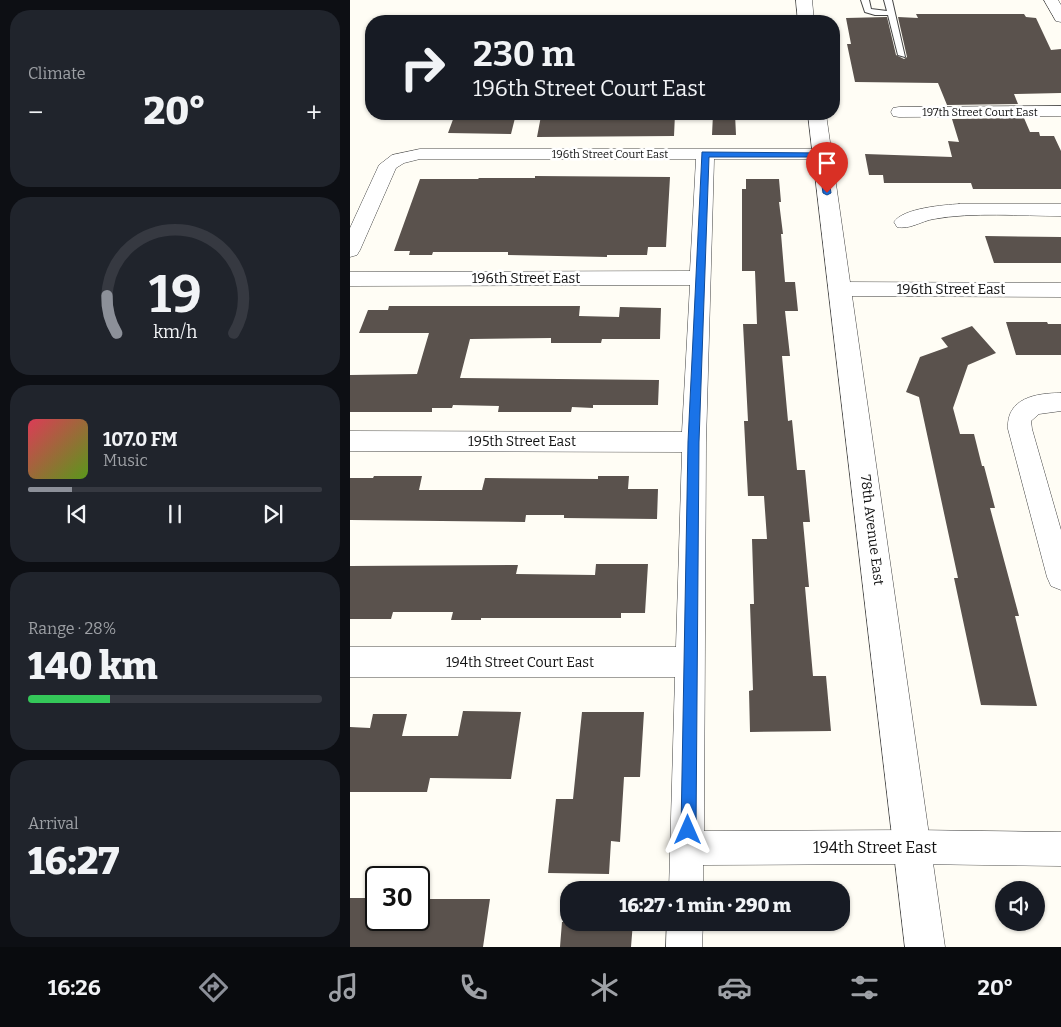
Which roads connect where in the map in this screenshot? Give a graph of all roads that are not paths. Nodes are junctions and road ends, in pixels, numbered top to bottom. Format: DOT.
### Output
graph roads {
  1 [pos="804,0"];
  2 [pos="865,0"];
  3 [pos="888,0"];
  4 [pos="1051,0"];
  5 [pos="891,13"];
  6 [pos="805,15"];
  7 [pos="1061,18"];
  8 [pos="902,55"];
  9 [pos="1061,111"];
  10 [pos="899,112"];
  11 [pos="818,120"];
  12 [pos="705,154"];
  13 [pos="822,154"];
  14 [pos="1061,210"];
  15 [pos="904,222"];
  16 [pos="350,250"];
  17 [pos="701,278"];
  18 [pos="350,279"];
  19 [pos="840,289"];
  20 [pos="1061,290"];
  21 [pos="1061,402"];
  22 [pos="350,441"];
  23 [pos="694,442"];
  24 [pos="1061,578"];
  25 [pos="350,662"];
  26 [pos="689,662"];
  27 [pos="913,847"];
  28 [pos="688,848"];
  29 [pos="1061,849"];
  30 [pos="686,881"];
  31 [pos="685,931"];
  32 [pos="684,947"];
  33 [pos="925,947"];
  1 -- 6 [label="street"];
  2 -- 5 [label="lane"];
  3 -- 5 [label="lane"];
  4 -- 7 [label="street"];
  5 -- 8 [label="lane"];
  9 -- 10 [label="street, 197th Street Court East"];
  11 -- 13 [label="street, 78th Avenue East"];
  12 -- 13 [label="street, 196th Street Court East"];
  12 -- 16 [label="street, 196th Street Court East"];
  12 -- 17 [label="street"];
  13 -- 19 [label="street, 78th Avenue East"];
  14 -- 15 [label="street"];
  17 -- 18 [label="street, 196th Street East"];
  17 -- 23 [label="street"];
  19 -- 20 [label="street, 196th Street East"];
  19 -- 27 [label="street, 78th Avenue East"];
  21 -- 24 [label="street"];
  22 -- 23 [label="street, 195th Street East"];
  23 -- 26 [label="street"];
  25 -- 26 [label="street, 194th Street Court East"];
  26 -- 28 [label="street"];
  27 -- 28 [label="street, 194th Street East"];
  27 -- 29 [label="street, 194th Street East"];
  27 -- 33 [label="street, 78th Avenue East"];
  28 -- 30 [label="street"];
  31 -- 32 [label="street"];
}
